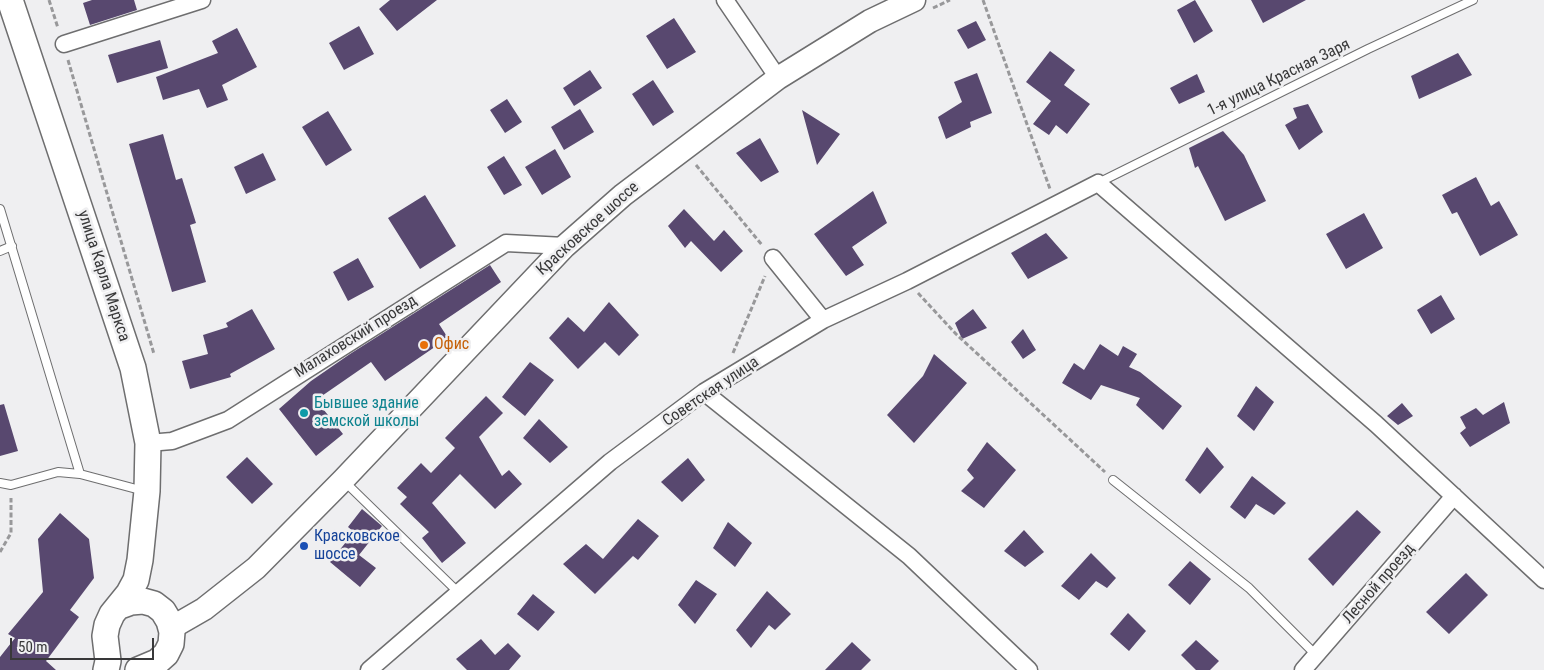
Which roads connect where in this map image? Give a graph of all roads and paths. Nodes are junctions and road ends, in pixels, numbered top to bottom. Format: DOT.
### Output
graph roads {
  1 [pos="10,0"];
  2 [pos="49,0"];
  3 [pos="202,0"];
  4 [pos="725,0"];
  5 [pos="914,0"];
  6 [pos="983,0"];
  7 [pos="1473,0"];
  8 [pos="64,44"];
  9 [pos="778,78"];
  10 [pos="692,160"];
  11 [pos="1098,183"];
  12 [pos="1056,206"];
  13 [pos="0,209"];
  14 [pos="12,246"];
  15 [pos="565,246"];
  16 [pos="0,251"];
  17 [pos="773,258"];
  18 [pos="907,281"];
  19 [pos="823,320"];
  20 [pos="154,355"];
  21 [pos="721,382"];
  22 [pos="704,392"];
  23 [pos="148,443"];
  24 [pos="80,474"];
  25 [pos="343,480"];
  26 [pos="1113,480"];
  27 [pos="0,483"];
  28 [pos="11,485"];
  29 [pos="147,492"];
  30 [pos="1454,496"];
  31 [pos="0,552"];
  32 [pos="140,560"];
  33 [pos="1544,580"];
  34 [pos="458,592"];
  35 [pos="154,604"];
  36 [pos="120,606"];
  37 [pos="171,628"];
  38 [pos="1317,656"];
  39 [pos="107,659"];
  40 [pos="142,668"];
  41 [pos="369,670"];
  42 [pos="1029,670"];
  43 [pos="1303,670"];
  1 -- 23 [label="main road, улица Карла Маркса"];
  2 -- 8 [label="path"];
  3 -- 8 [label="street"];
  4 -- 9 [label="street"];
  5 -- 9 [label="main road, Красковское шоссе"];
  6 -- 12 [label="path"];
  7 -- 11 [label="lane, 1-я улица Красная Заря"];
  8 -- 20 [label="path"];
  9 -- 15 [label="main road, Красковское шоссе"];
  10 -- 17 [label="path"];
  11 -- 12 [label="street, Советская улица"];
  11 -- 30 [label="street"];
  12 -- 18 [label="street, Советская улица"];
  13 -- 14 [label="lane"];
  14 -- 16 [label="lane"];
  14 -- 24 [label="lane"];
  15 -- 23 [label="street, Малаховский проезд"];
  15 -- 25 [label="main road, Красковское шоссе"];
  17 -- 19 [label="street"];
  17 -- 21 [label="path"];
  18 -- 19 [label="street, Советская улица"];
  18 -- 26 [label="path"];
  19 -- 21 [label="street, Советская улица"];
  21 -- 22 [label="street, Советская улица"];
  22 -- 34 [label="street, Советская улица"];
  22 -- 42 [label="street"];
  23 -- 29 [label="main road, улица Карла Маркса"];
  24 -- 28 [label="lane"];
  24 -- 29 [label="lane"];
  25 -- 34 [label="lane"];
  25 -- 37 [label="main road, Красковское шоссе"];
  26 -- 38 [label="lane"];
  27 -- 28 [label="lane"];
  28 -- 31 [label="path"];
  29 -- 32 [label="main road, улица Карла Маркса"];
  30 -- 33 [label="street"];
  30 -- 38 [label="street, Лесной проезд"];
  32 -- 35 [label="main road, улица Карла Маркса"];
  32 -- 36 [label="main road, улица Карла Маркса"];
  34 -- 41 [label="street, Советская улица"];
  35 -- 36 [label="main road"];
  35 -- 37 [label="main road, улица Карла Маркса"];
  36 -- 39 [label="main road, улица Карла Маркса"];
  37 -- 40 [label="main road, улица Карла Маркса"];
  38 -- 43 [label="street, Лесной проезд"];
  39 -- 40 [label="main road, улица Карла Маркса"];
}
